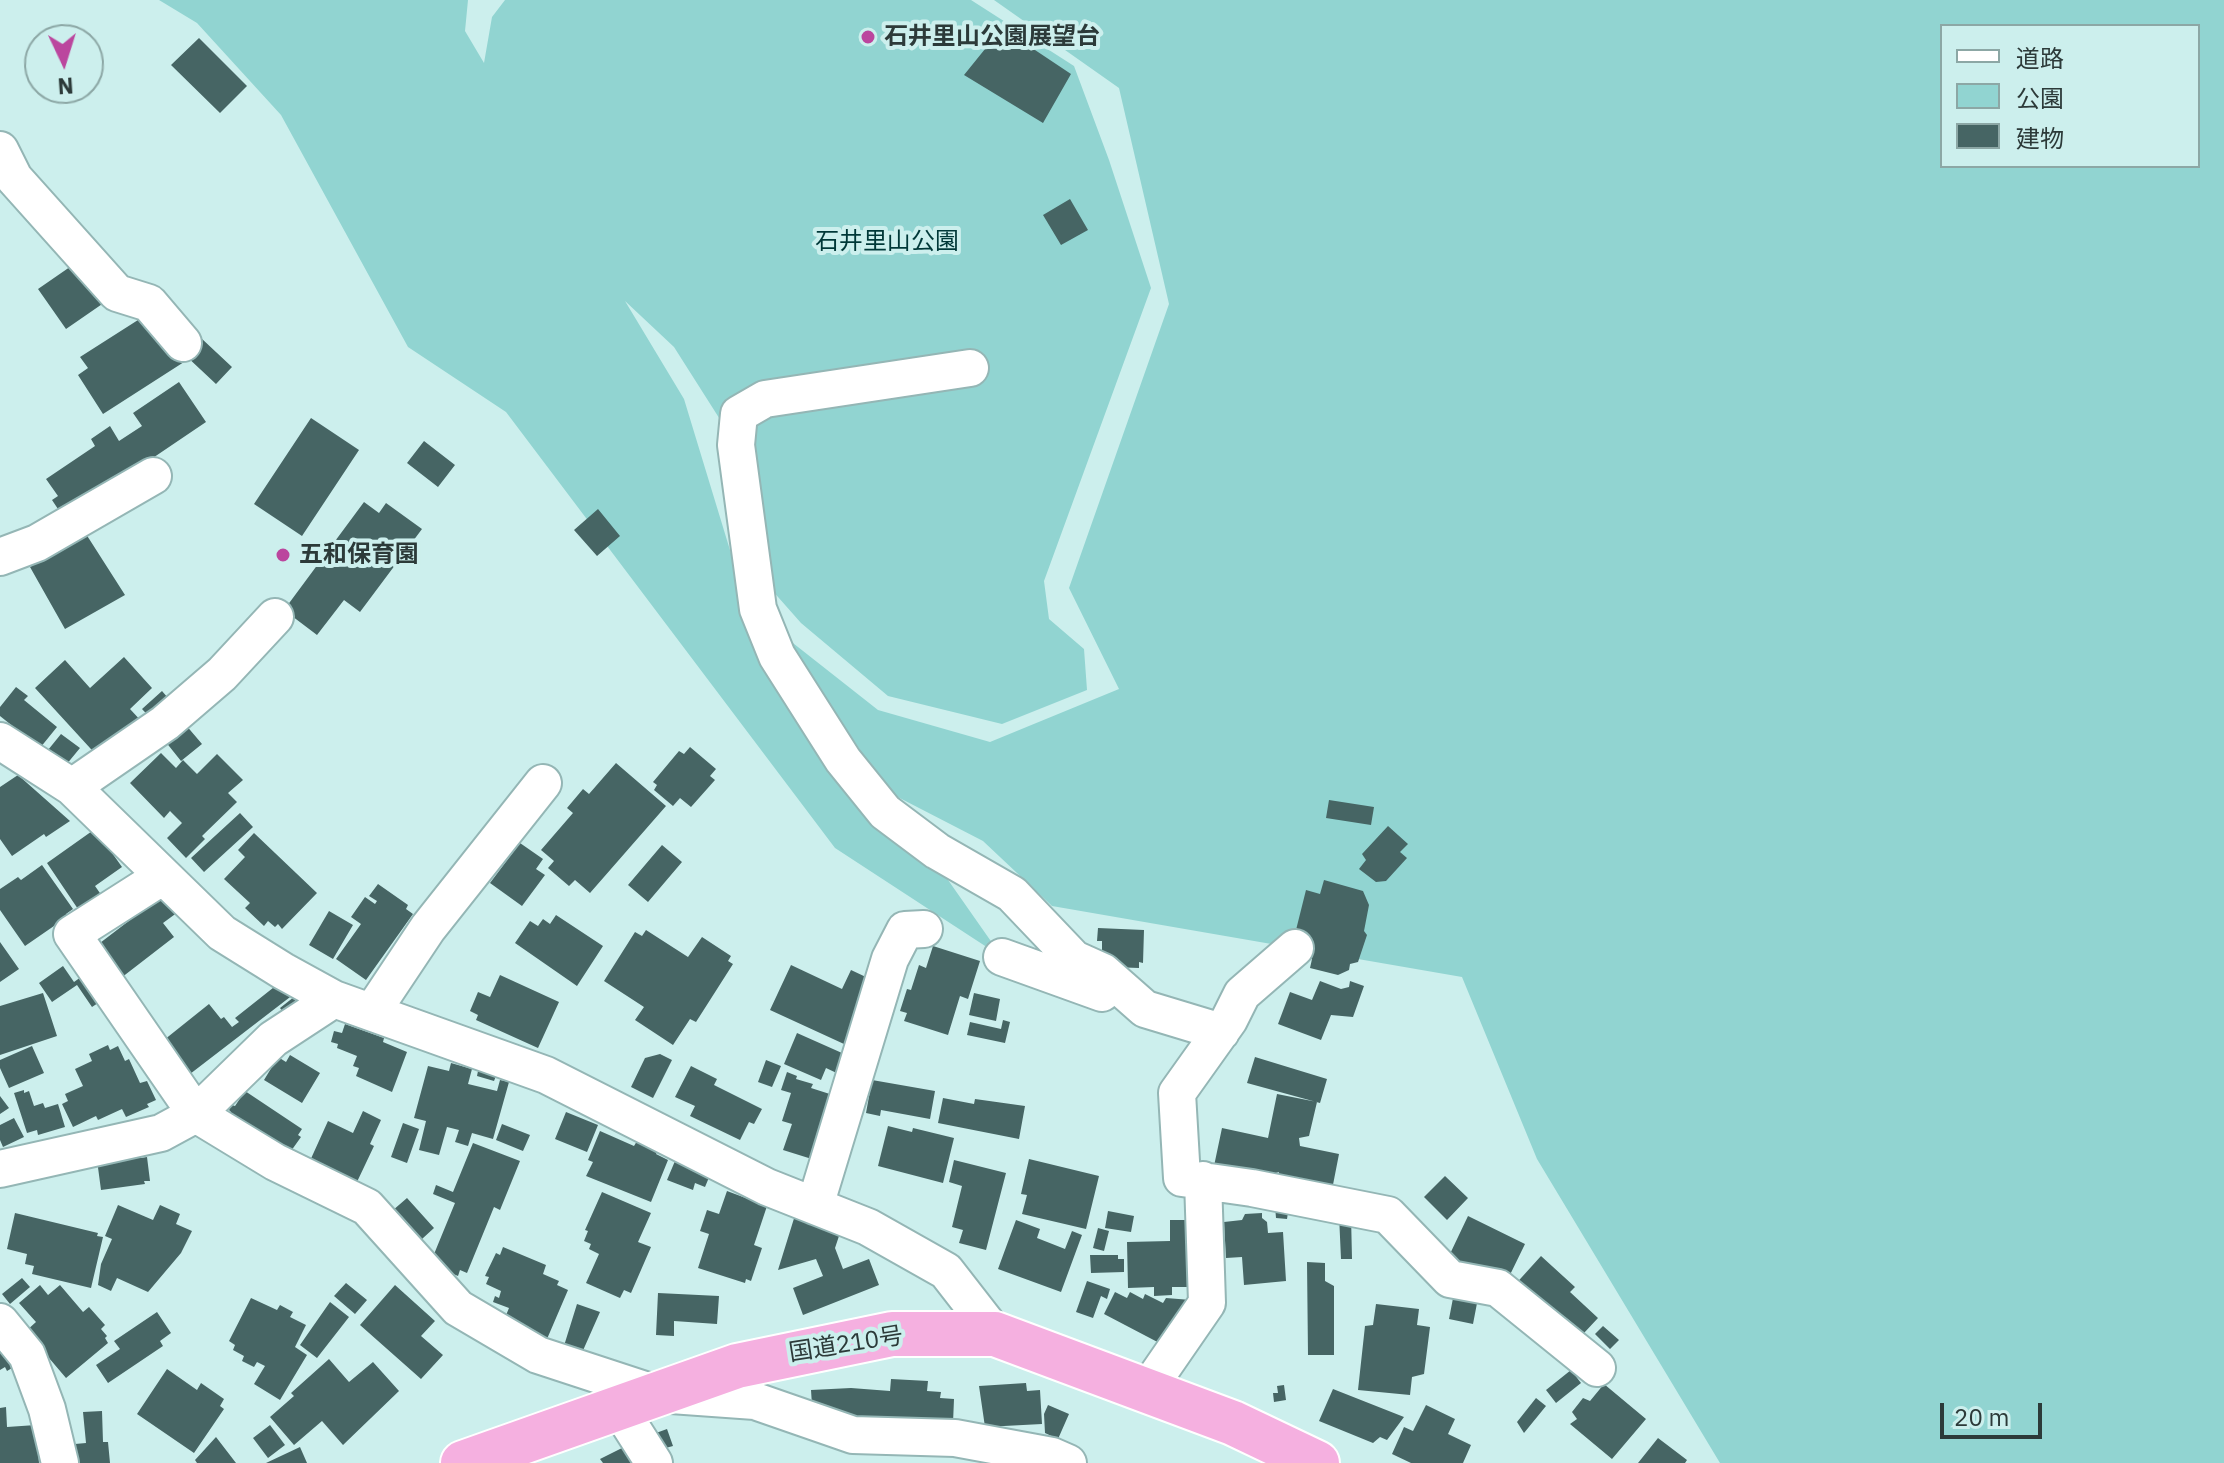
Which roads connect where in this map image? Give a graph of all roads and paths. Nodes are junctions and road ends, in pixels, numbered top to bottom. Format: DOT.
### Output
graph roads {
  1 [pos="0,150"];
  2 [pos="183,343"];
  3 [pos="970,368"];
  4 [pos="153,476"];
  5 [pos="0,557"];
  6 [pos="275,617"];
  7 [pos="0,741"];
  8 [pos="543,783"];
  9 [pos="72,787"];
  10 [pos="163,876"];
  11 [pos="924,929"];
  12 [pos="1295,948"];
  13 [pos="1002,957"];
  14 [pos="334,999"];
  15 [pos="1145,1009"];
  16 [pos="372,1012"];
  17 [pos="1221,1032"];
  18 [pos="196,1114"];
  19 [pos="0,1169"];
  20 [pos="1203,1180"];
  21 [pos="815,1206"];
  22 [pos="0,1322"];
  23 [pos="995,1334"];
  24 [pos="1597,1368"];
  25 [pos="1147,1390"];
  26 [pos="638,1401"];
  27 [pos="60,1463"];
  28 [pos="463,1463"];
  29 [pos="654,1463"];
  30 [pos="1068,1463"];
  31 [pos="1317,1463"];
  1 -- 2 [label="street"];
  3 -- 15 [label="street"];
  4 -- 5 [label="street"];
  6 -- 9 [label="street"];
  7 -- 9 [label="street"];
  8 -- 16 [label="street"];
  9 -- 10 [label="street"];
  10 -- 14 [label="street"];
  10 -- 18 [label="street"];
  11 -- 21 [label="street"];
  12 -- 17 [label="street"];
  13 -- 15 [label="street"];
  14 -- 16 [label="street"];
  14 -- 18 [label="street"];
  15 -- 17 [label="street"];
  16 -- 21 [label="street"];
  17 -- 20 [label="street"];
  18 -- 19 [label="street"];
  18 -- 26 [label="street"];
  20 -- 24 [label="street"];
  20 -- 25 [label="street"];
  21 -- 23 [label="street"];
  22 -- 27 [label="street"];
  23 -- 25 [label="highway, 国道210号"];
  23 -- 26 [label="highway, 国道210号"];
  25 -- 31 [label="highway, 国道210号"];
  26 -- 28 [label="highway, 国道210号"];
  26 -- 29 [label="street"];
  26 -- 30 [label="street"];
}
